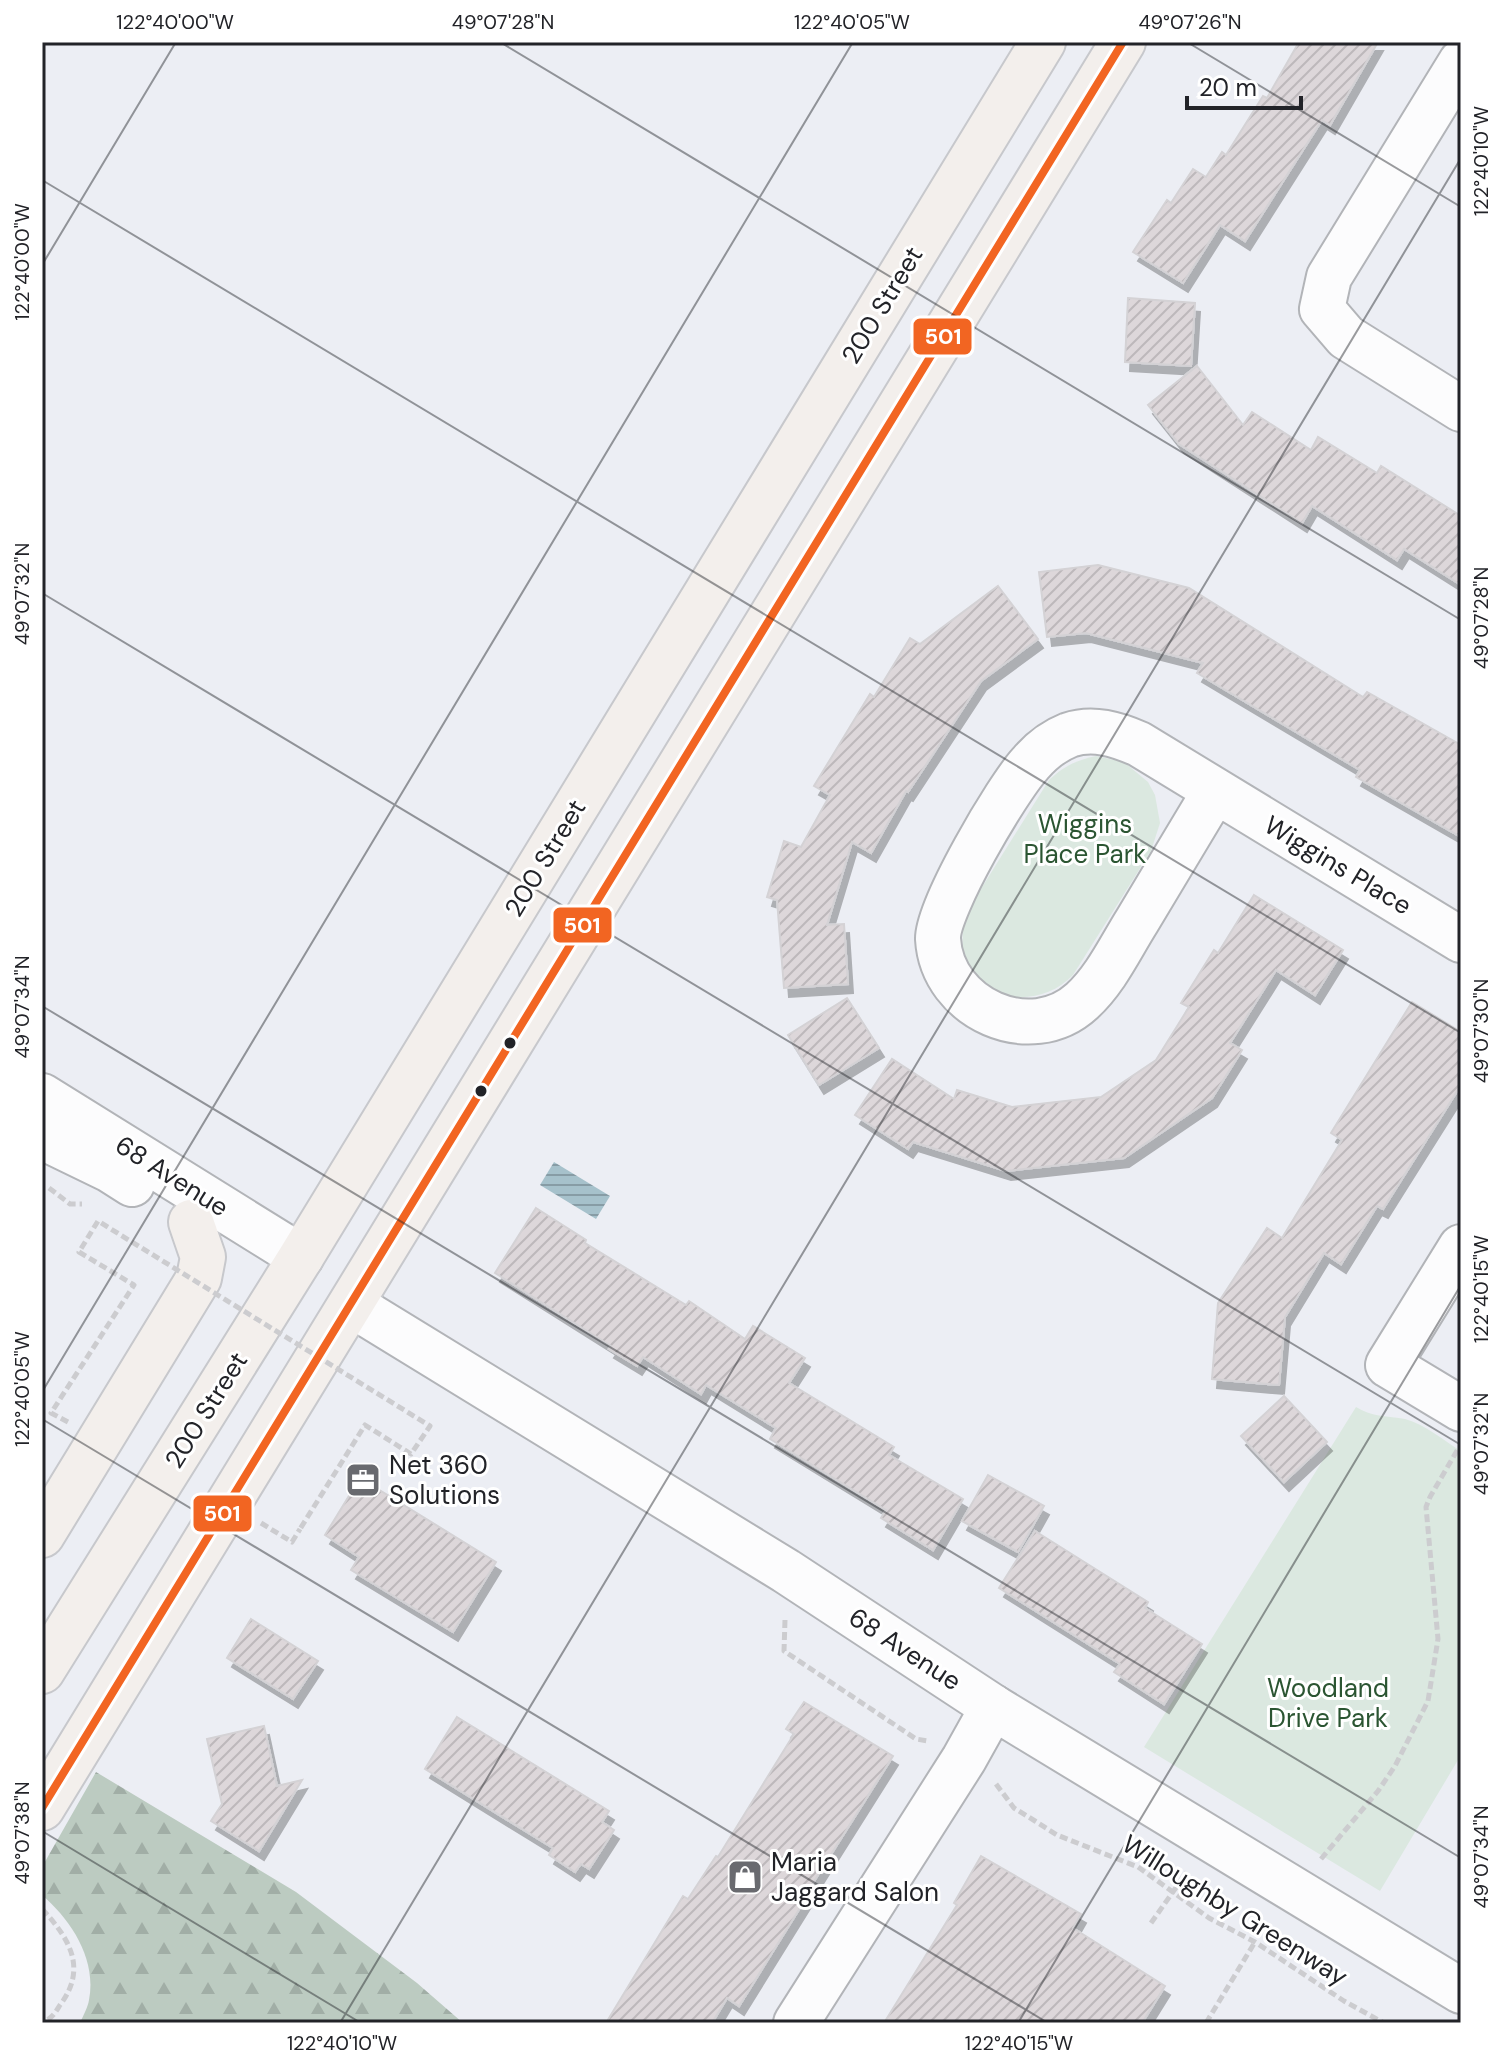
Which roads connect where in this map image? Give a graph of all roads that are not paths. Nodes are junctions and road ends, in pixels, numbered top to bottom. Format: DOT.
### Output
graph roads {
  1 [pos="1043,42"];
  2 [pos="1123,42"];
  3 [pos="1461,62"];
  4 [pos="1461,409"];
  5 [pos="1215,791"];
  6 [pos="1461,940"];
  7 [pos="42,1096"];
  8 [pos="42,1137"];
  9 [pos="191,1222"];
  10 [pos="1461,1247"];
  11 [pos="301,1257"];
  12 [pos="352,1305"];
  13 [pos="1461,1409"];
  14 [pos="42,1535"];
  15 [pos="42,1671"];
  16 [pos="993,1707"];
  17 [pos="42,1808"];
  18 [pos="1461,1991"];
  19 [pos="796,2023"];
  1 -- 11 [label="main road, 200 Street"];
  2 -- 12 [label="main road"];
  3 -- 4 [label="street"];
  5 -- 5 [label="street, Wiggins Place"];
  5 -- 6 [label="street, Wiggins Place"];
  7 -- 11 [label="street, 68 Avenue"];
  8 -- 9 [label="street, 68 Avenue"];
  9 -- 14 [label="main road"];
  10 -- 13 [label="street"];
  11 -- 15 [label="main road, 200 Street"];
  12 -- 16 [label="street, 68 Avenue"];
  12 -- 17 [label="main road"];
  16 -- 18 [label="street, 68 Avenue"];
  16 -- 19 [label="street"];
}
